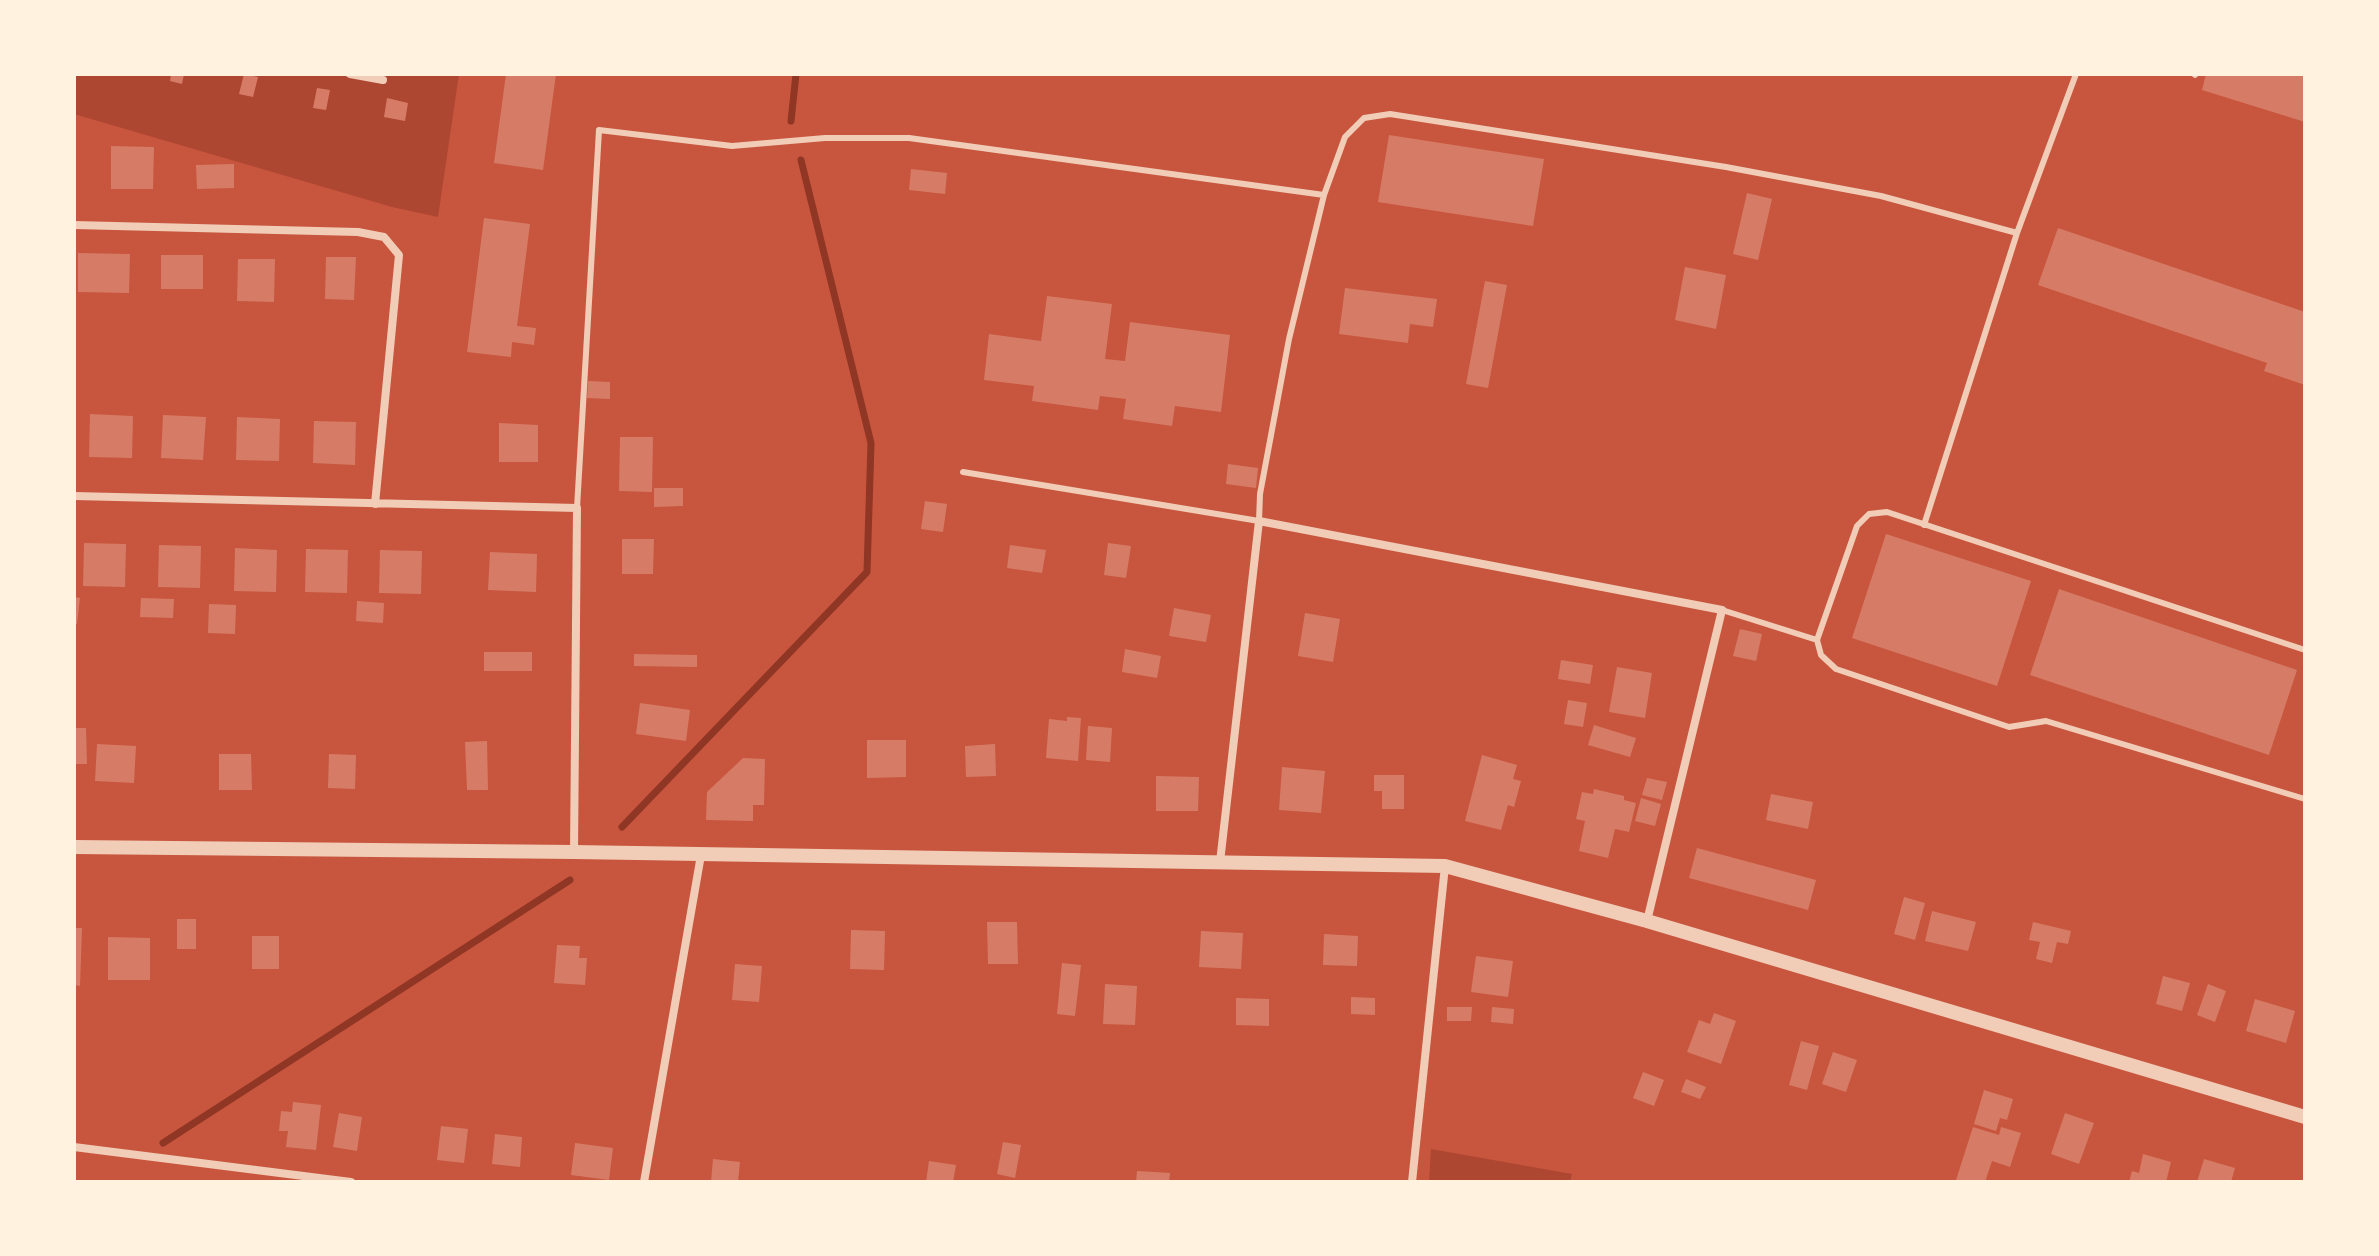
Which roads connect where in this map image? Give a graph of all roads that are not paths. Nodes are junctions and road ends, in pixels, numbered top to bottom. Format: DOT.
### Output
graph roads {
  1 [pos="350,74"];
  2 [pos="2076,74"];
  3 [pos="383,80"];
  4 [pos="1324,195"];
  5 [pos="74,225"];
  6 [pos="2017,233"];
  7 [pos="963,472"];
  8 [pos="74,496"];
  9 [pos="375,504"];
  10 [pos="577,508"];
  11 [pos="1259,521"];
  12 [pos="1924,525"];
  13 [pos="1722,610"];
  14 [pos="1817,640"];
  15 [pos="2305,650"];
  16 [pos="2305,799"];
  17 [pos="74,847"];
  18 [pos="574,852"];
  19 [pos="701,855"];
  20 [pos="1220,862"];
  21 [pos="1445,866"];
  22 [pos="1647,921"];
  23 [pos="2305,1117"];
  24 [pos="74,1147"];
  25 [pos="351,1182"];
  26 [pos="644,1182"];
  27 [pos="1412,1182"];
  1 -- 3 [label="street"];
  2 -- 6 [label="lane"];
  4 -- 6 [label="lane"];
  4 -- 10 [label="lane"];
  4 -- 11 [label="lane"];
  5 -- 9 [label="street"];
  6 -- 12 [label="lane"];
  7 -- 11 [label="lane"];
  8 -- 9 [label="street"];
  9 -- 10 [label="street"];
  10 -- 18 [label="street"];
  11 -- 13 [label="street"];
  11 -- 20 [label="street"];
  12 -- 14 [label="lane"];
  12 -- 15 [label="lane"];
  13 -- 14 [label="lane"];
  13 -- 22 [label="street"];
  14 -- 16 [label="lane"];
  17 -- 18 [label="street"];
  18 -- 19 [label="street"];
  19 -- 20 [label="street"];
  19 -- 26 [label="street"];
  20 -- 21 [label="street"];
  21 -- 22 [label="street"];
  21 -- 27 [label="street"];
  22 -- 23 [label="street"];
  24 -- 25 [label="street"];
}
